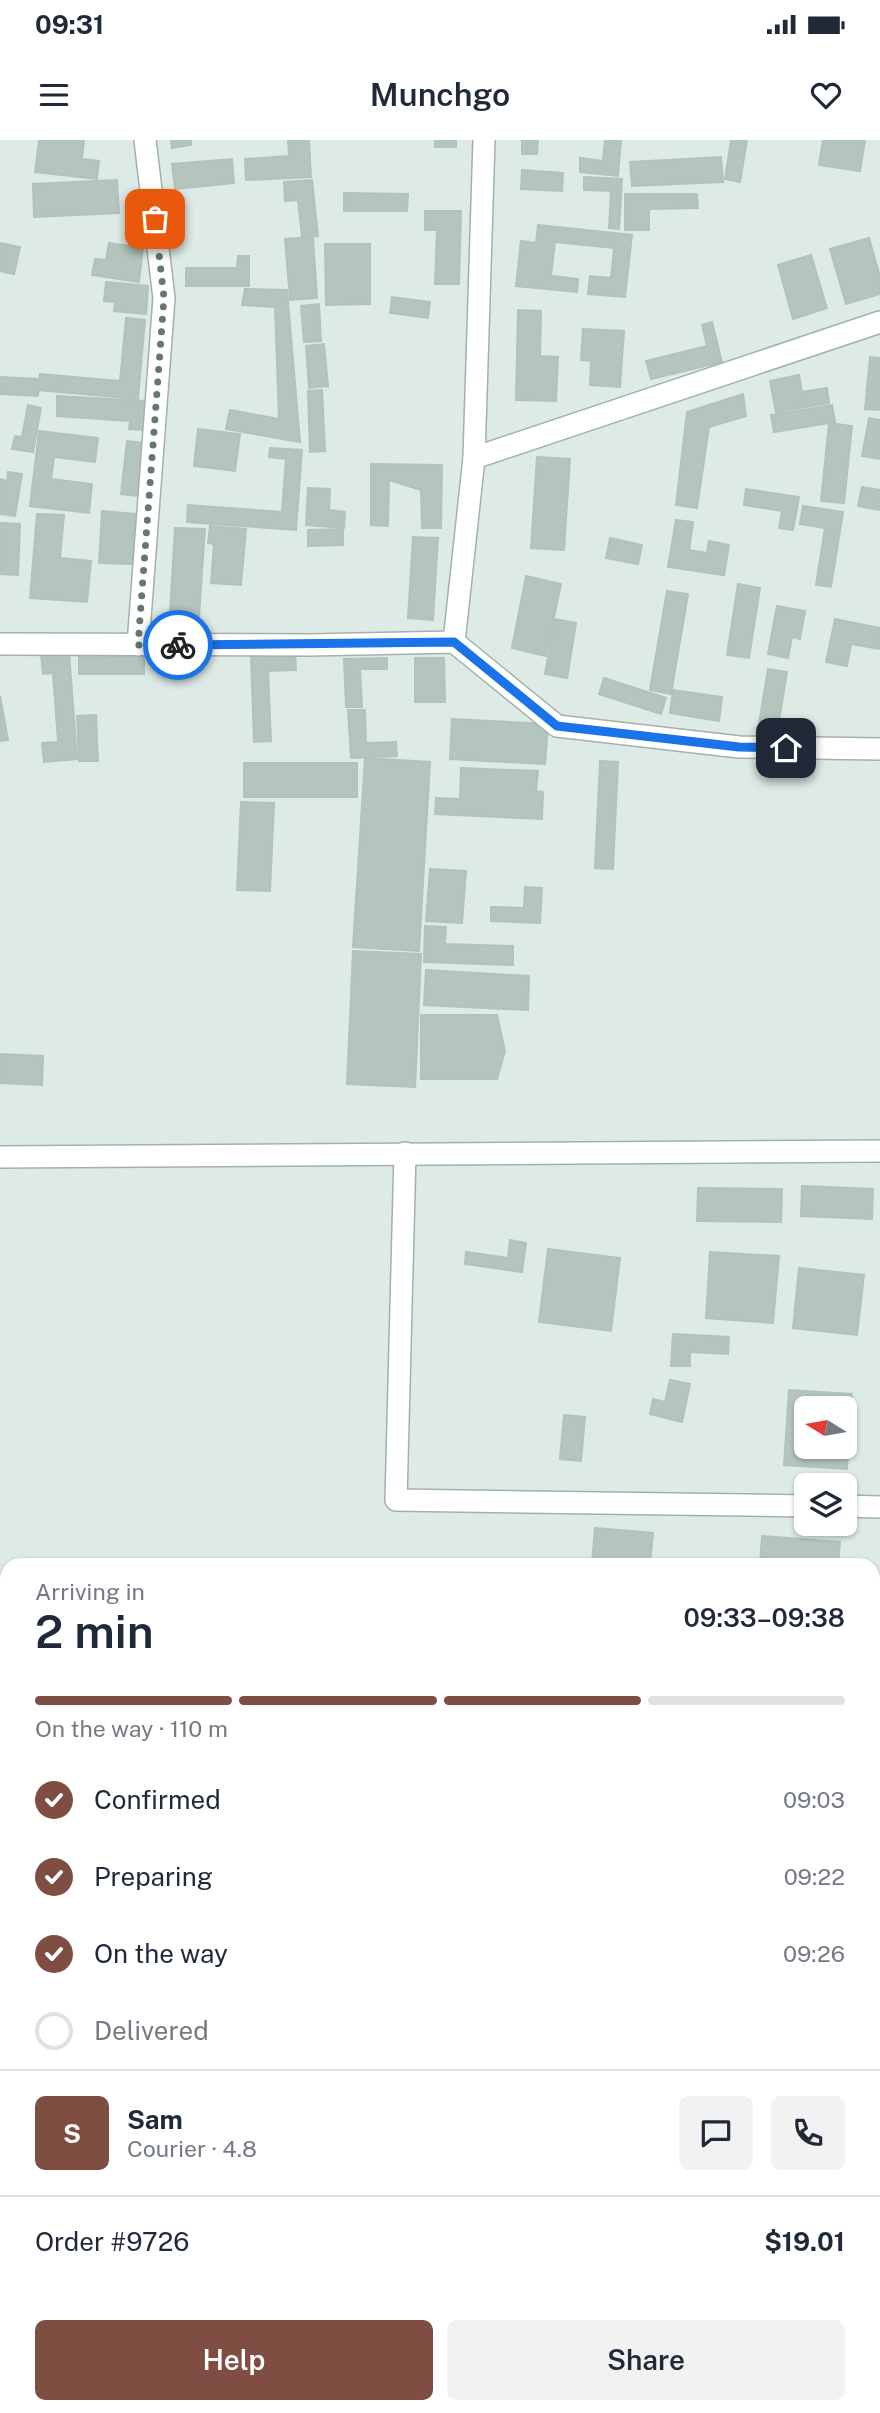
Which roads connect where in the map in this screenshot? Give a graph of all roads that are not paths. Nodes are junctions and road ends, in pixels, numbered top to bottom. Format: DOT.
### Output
graph roads {
  1 [pos="145,140"];
  2 [pos="484,140"];
  3 [pos="880,322"];
  4 [pos="474,458"];
  5 [pos="454,642"];
  6 [pos="0,644"];
  7 [pos="138,645"];
  8 [pos="880,749"];
  9 [pos="880,1151"];
  10 [pos="405,1153"];
  11 [pos="0,1157"];
  12 [pos="794,1506"];
  13 [pos="857,1506"];
  14 [pos="880,1507"];
  1 -- 7 [label="street"];
  2 -- 4 [label="street"];
  3 -- 4 [label="street"];
  4 -- 5 [label="street"];
  5 -- 7 [label="street"];
  5 -- 8 [label="street"];
  6 -- 7 [label="street"];
  9 -- 10 [label="street"];
  10 -- 11 [label="street"];
  10 -- 12 [label="street"];
  13 -- 14 [label="street"];
}
